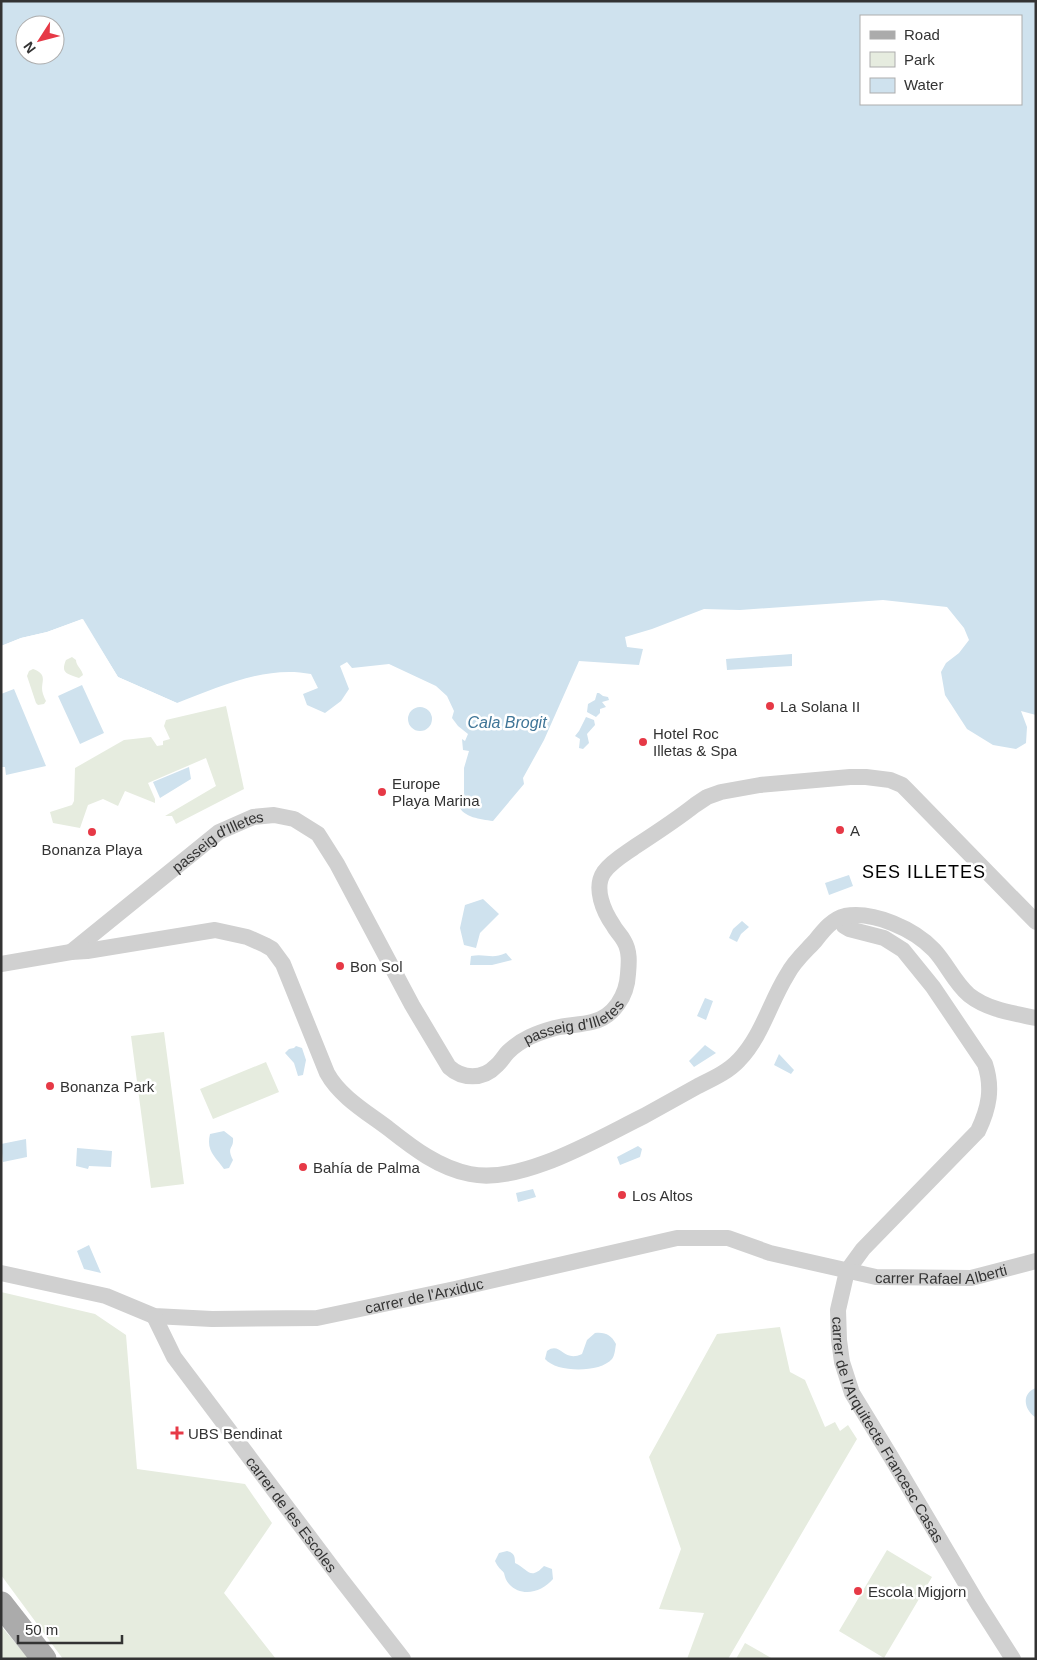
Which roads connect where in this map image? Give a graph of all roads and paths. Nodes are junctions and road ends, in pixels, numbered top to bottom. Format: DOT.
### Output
graph roads {
  1 [pos="848,916"];
  2 [pos="1036,922"];
  3 [pos="860,932"];
  4 [pos="810,946"];
  5 [pos="71,952"];
  6 [pos="1,964"];
  7 [pos="1036,1018"];
  8 [pos="1036,1262"];
  9 [pos="847,1271"];
  10 [pos="1,1273"];
  11 [pos="154,1316"];
  12 [pos="1,1604"];
  13 [pos="44,1659"];
  14 [pos="403,1659"];
  15 [pos="1013,1659"];
  1 -- 3 [label="street, carrer de l'Arquitecte Francesc Casas"];
  1 -- 4 [label="street, passeig d'Illetes"];
  1 -- 7 [label="street"];
  2 -- 5 [label="street, passeig d'Illetes"];
  3 -- 4 [label="street, carrer de l'Arquitecte Francesc Casas"];
  3 -- 9 [label="street, carrer de l'Arquitecte Francesc Casas"];
  4 -- 5 [label="street, passeig d'Illetes"];
  5 -- 6 [label="street, passeig d'Illetes"];
  8 -- 9 [label="street, carrer Rafael Alberti"];
  9 -- 11 [label="street, carrer de l'Arxiduc"];
  9 -- 15 [label="street, carrer de l'Arquitecte Francesc Casas"];
  10 -- 11 [label="street, carrer de l'Arxiduc"];
  11 -- 14 [label="street, carrer de les Escoles"];
  12 -- 13 [label="main road"];
}
